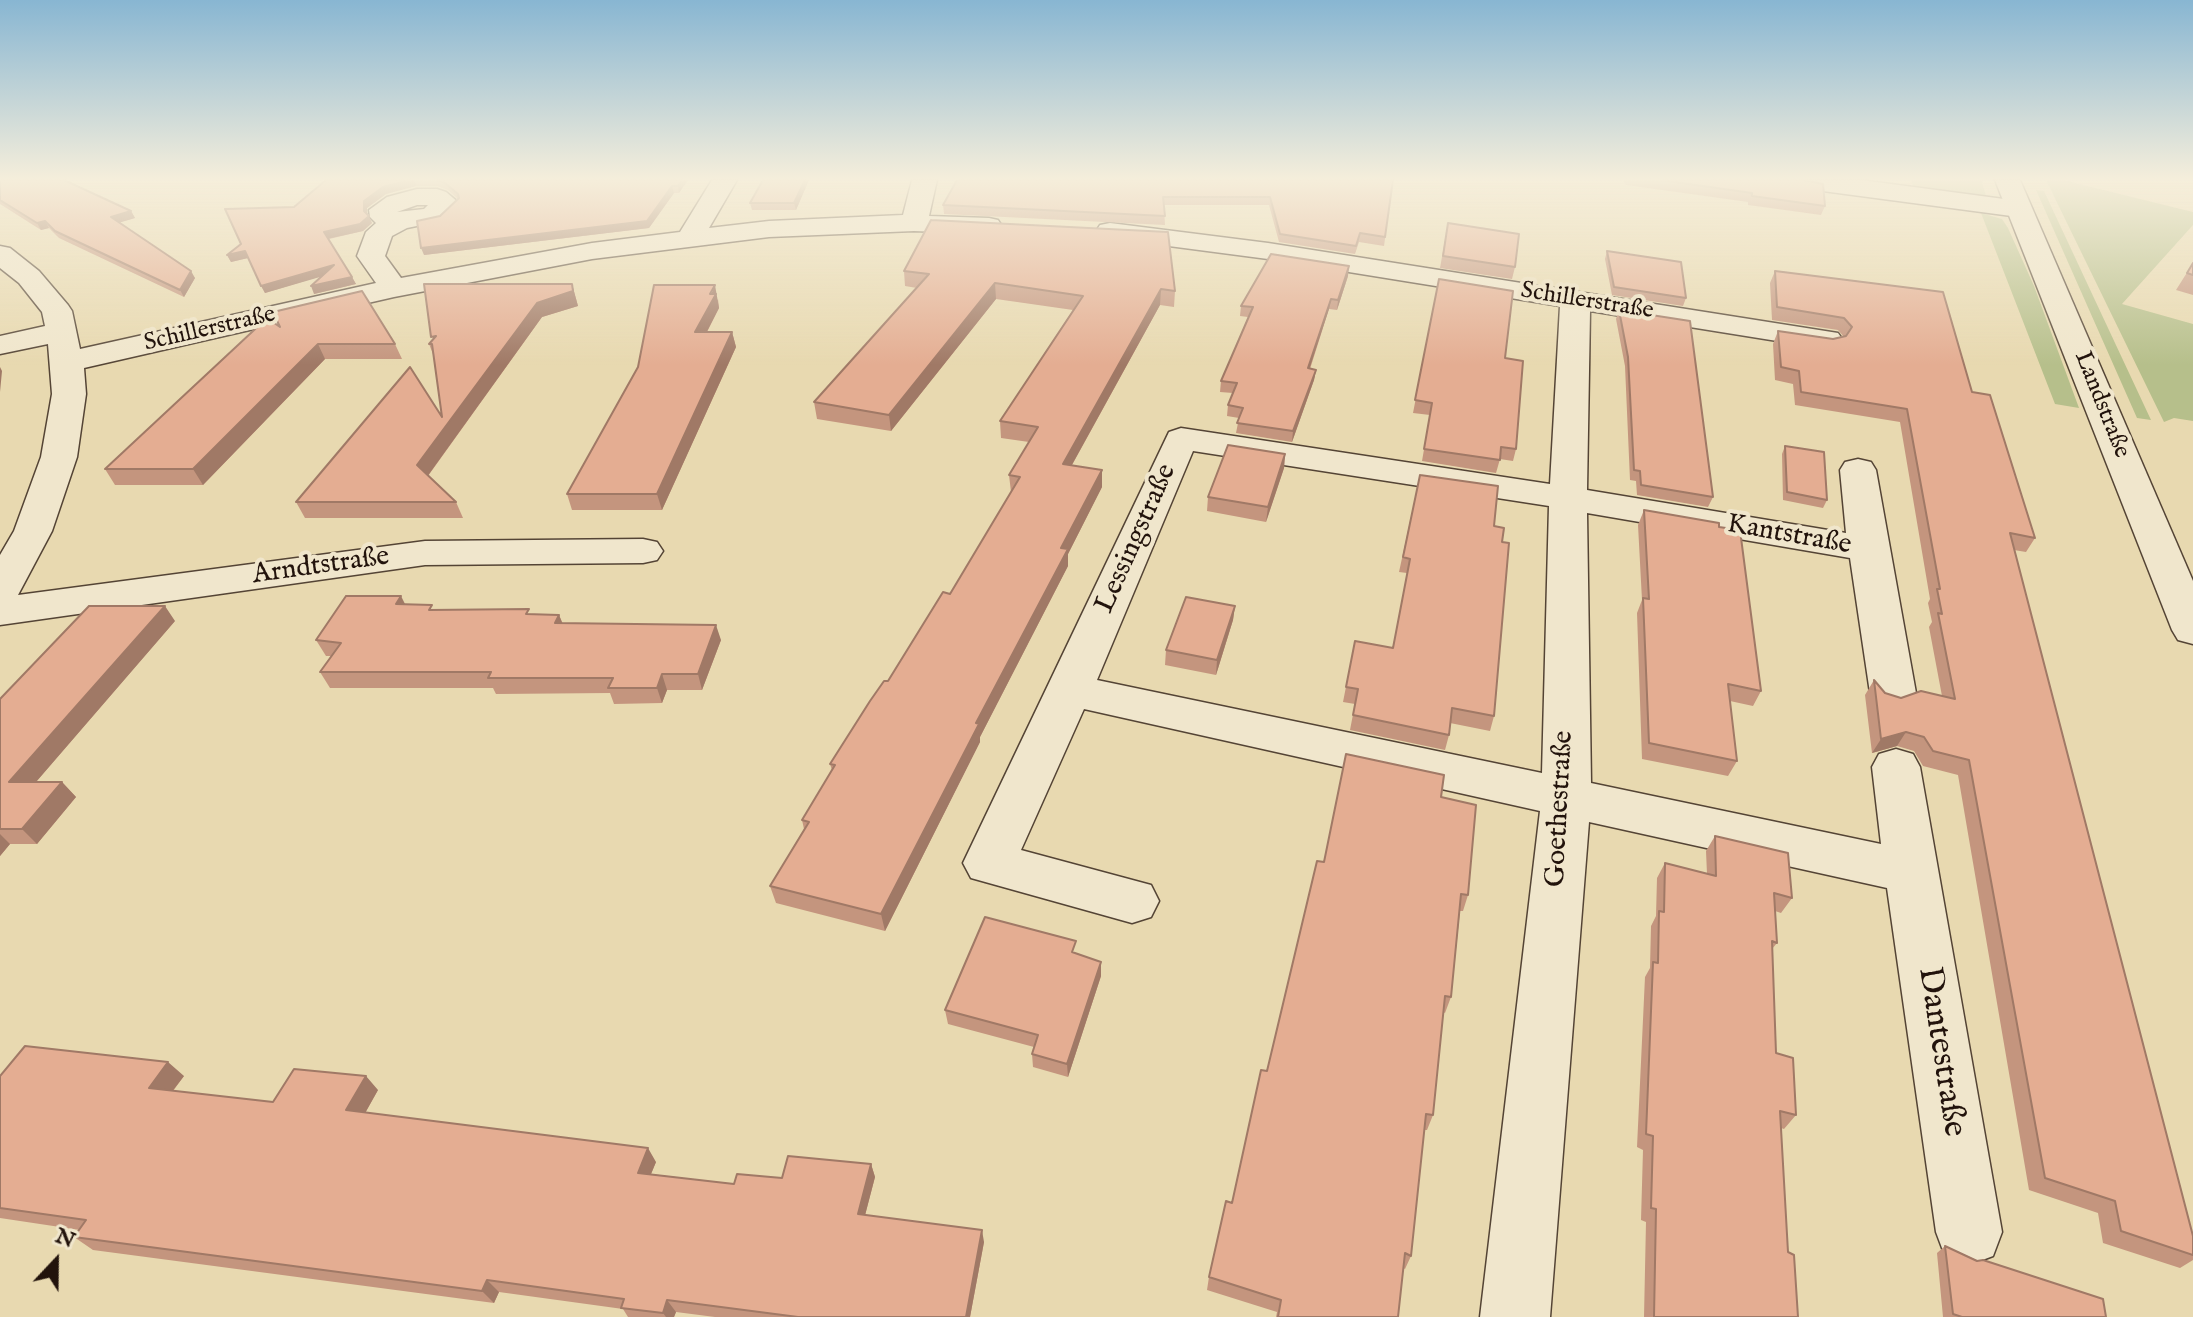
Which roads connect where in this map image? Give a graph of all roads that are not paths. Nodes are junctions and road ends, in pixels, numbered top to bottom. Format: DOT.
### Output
graph roads {
  1 [pos="376,241"];
  2 [pos="661,241"];
  3 [pos="1202,241"];
  4 [pos="2032,241"];
  5 [pos="0,254"];
  6 [pos="394,288"];
  7 [pos="1575,300"];
  8 [pos="1827,340"];
  9 [pos="0,345"];
  10 [pos="64,347"];
  11 [pos="1858,470"];
  12 [pos="1568,498"];
  13 [pos="1868,549"];
  14 [pos="643,551"];
  15 [pos="0,591"];
  16 [pos="0,611"];
  17 [pos="2193,630"];
  18 [pos="1070,690"];
  19 [pos="1893,693"];
  20 [pos="1896,767"];
  21 [pos="1566,796"];
  22 [pos="1911,872"];
  23 [pos="1132,901"];
  24 [pos="1969,1232"];
  25 [pos="1515,1317"];
  1 -- 6 [label="street"];
  2 -- 6 [label="street, Schillerstraße"];
  3 -- 7 [label="street, Schillerstraße"];
  4 -- 17 [label="street, Landstraße"];
  5 -- 10 [label="street"];
  6 -- 10 [label="street, Schillerstraße"];
  7 -- 8 [label="street, Schillerstraße"];
  7 -- 12 [label="street, Goethestraße"];
  9 -- 10 [label="street, Schillerstraße"];
  10 -- 15 [label="street"];
  11 -- 13 [label="street, Kantstraße"];
  12 -- 13 [label="street, Kantstraße"];
  12 -- 18 [label="street, Lessingstraße"];
  12 -- 21 [label="street, Goethestraße"];
  13 -- 19 [label="street, Kantstraße"];
  14 -- 16 [label="street, Arndtstraße"];
  18 -- 21 [label="street"];
  18 -- 23 [label="street, Lessingstraße"];
  20 -- 22 [label="street, Dantestraße"];
  21 -- 22 [label="street"];
  21 -- 25 [label="street, Goethestraße"];
  22 -- 24 [label="street, Dantestraße"];
}
